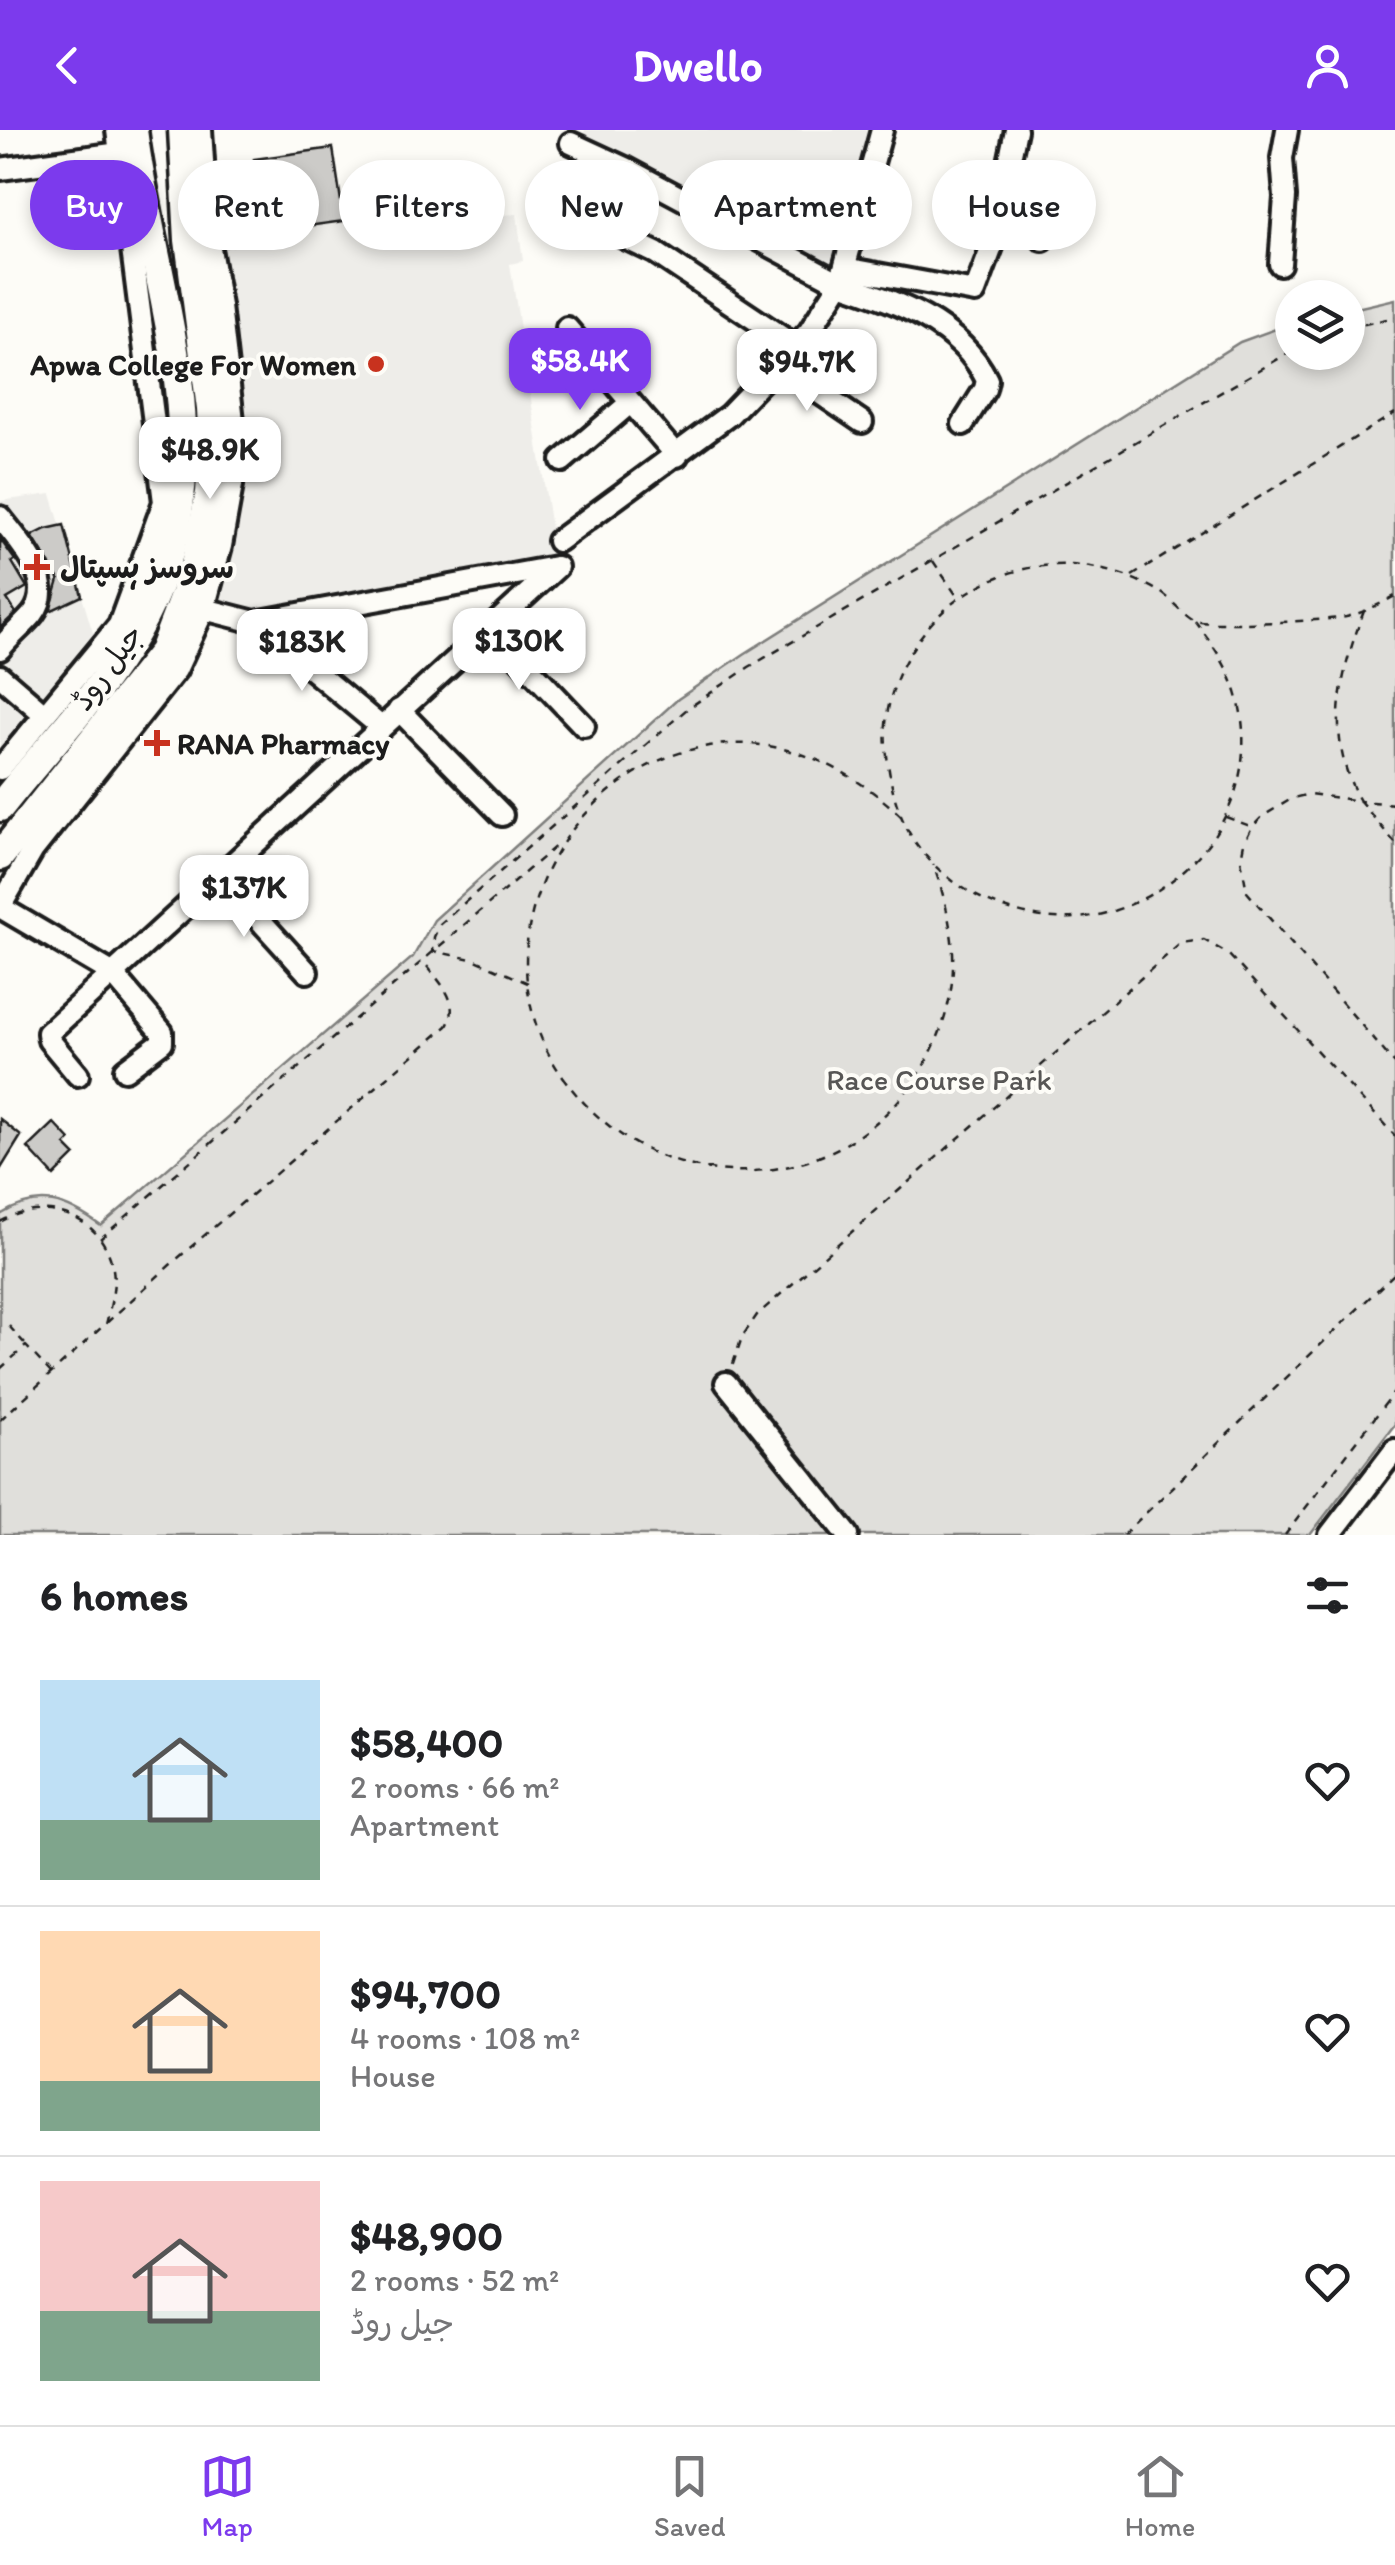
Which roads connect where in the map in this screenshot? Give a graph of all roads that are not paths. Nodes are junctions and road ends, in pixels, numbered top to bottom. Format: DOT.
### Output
graph roads {
  1 [pos="117,130"];
  2 [pos="882,130"];
  3 [pos="1016,130"];
  4 [pos="1287,130"];
  5 [pos="186,134"];
  6 [pos="126,142"];
  7 [pos="572,144"];
  8 [pos="189,160"];
  9 [pos="1009,160"];
  10 [pos="0,168"];
  11 [pos="199,250"];
  12 [pos="202,250"];
  13 [pos="652,250"];
  14 [pos="991,250"];
  15 [pos="1280,264"];
  16 [pos="842,275"];
  17 [pos="567,328"];
  18 [pos="795,346"];
  19 [pos="780,366"];
  20 [pos="630,403"];
  21 [pos="862,422"];
  22 [pos="963,424"];
  23 [pos="677,456"];
  24 [pos="562,461"];
  25 [pos="0,516"];
  26 [pos="558,541"];
  27 [pos="204,609"];
  28 [pos="254,622"];
  29 [pos="489,626"];
  30 [pos="0,648"];
  31 [pos="0,676"];
  32 [pos="399,710"];
  33 [pos="44,714"];
  34 [pos="584,726"];
  35 [pos="381,728"];
  36 [pos="0,769"];
  37 [pos="0,807"];
  38 [pos="502,816"];
  39 [pos="0,856"];
  40 [pos="218,874"];
  41 [pos="2,898"];
  42 [pos="306,972"];
  43 [pos="112,974"];
  44 [pos="125,1070"];
  45 [pos="78,1075"];
  46 [pos="726,1383"];
  47 [pos="1395,1450"];
  48 [pos="848,1535"];
  49 [pos="1330,1535"];
  1 -- 6 [label="street"];
  2 -- 16 [label="street"];
  3 -- 9 [label="street"];
  4 -- 15 [label="street"];
  5 -- 8 [label="main road, جیل روڈ"];
  6 -- 10 [label="street"];
  6 -- 33 [label="street"];
  6 -- 37 [label="main road, جیل روڈ"];
  7 -- 16 [label="street"];
  11 -- 39 [label="main road, جیل روڈ"];
  12 -- 27 [label="street"];
  13 -- 18 [label="street"];
  14 -- 16 [label="street"];
  16 -- 18 [label="street"];
  16 -- 22 [label="street"];
  17 -- 20 [label="street"];
  18 -- 19 [label="street"];
  19 -- 21 [label="street"];
  19 -- 23 [label="street"];
  20 -- 23 [label="street"];
  20 -- 24 [label="street"];
  23 -- 26 [label="street"];
  25 -- 30 [label="street"];
  27 -- 28 [label="street"];
  27 -- 41 [label="street"];
  28 -- 29 [label="street"];
  28 -- 35 [label="street"];
  29 -- 32 [label="street"];
  29 -- 34 [label="street"];
  31 -- 33 [label="street"];
  32 -- 35 [label="street"];
  32 -- 38 [label="street"];
  33 -- 36 [label="street"];
  35 -- 40 [label="street"];
  40 -- 42 [label="street"];
  40 -- 43 [label="street"];
  41 -- 43 [label="street"];
  43 -- 44 [label="street"];
  43 -- 45 [label="street"];
  46 -- 48 [label="street"];
  47 -- 49 [label="street"];
}
